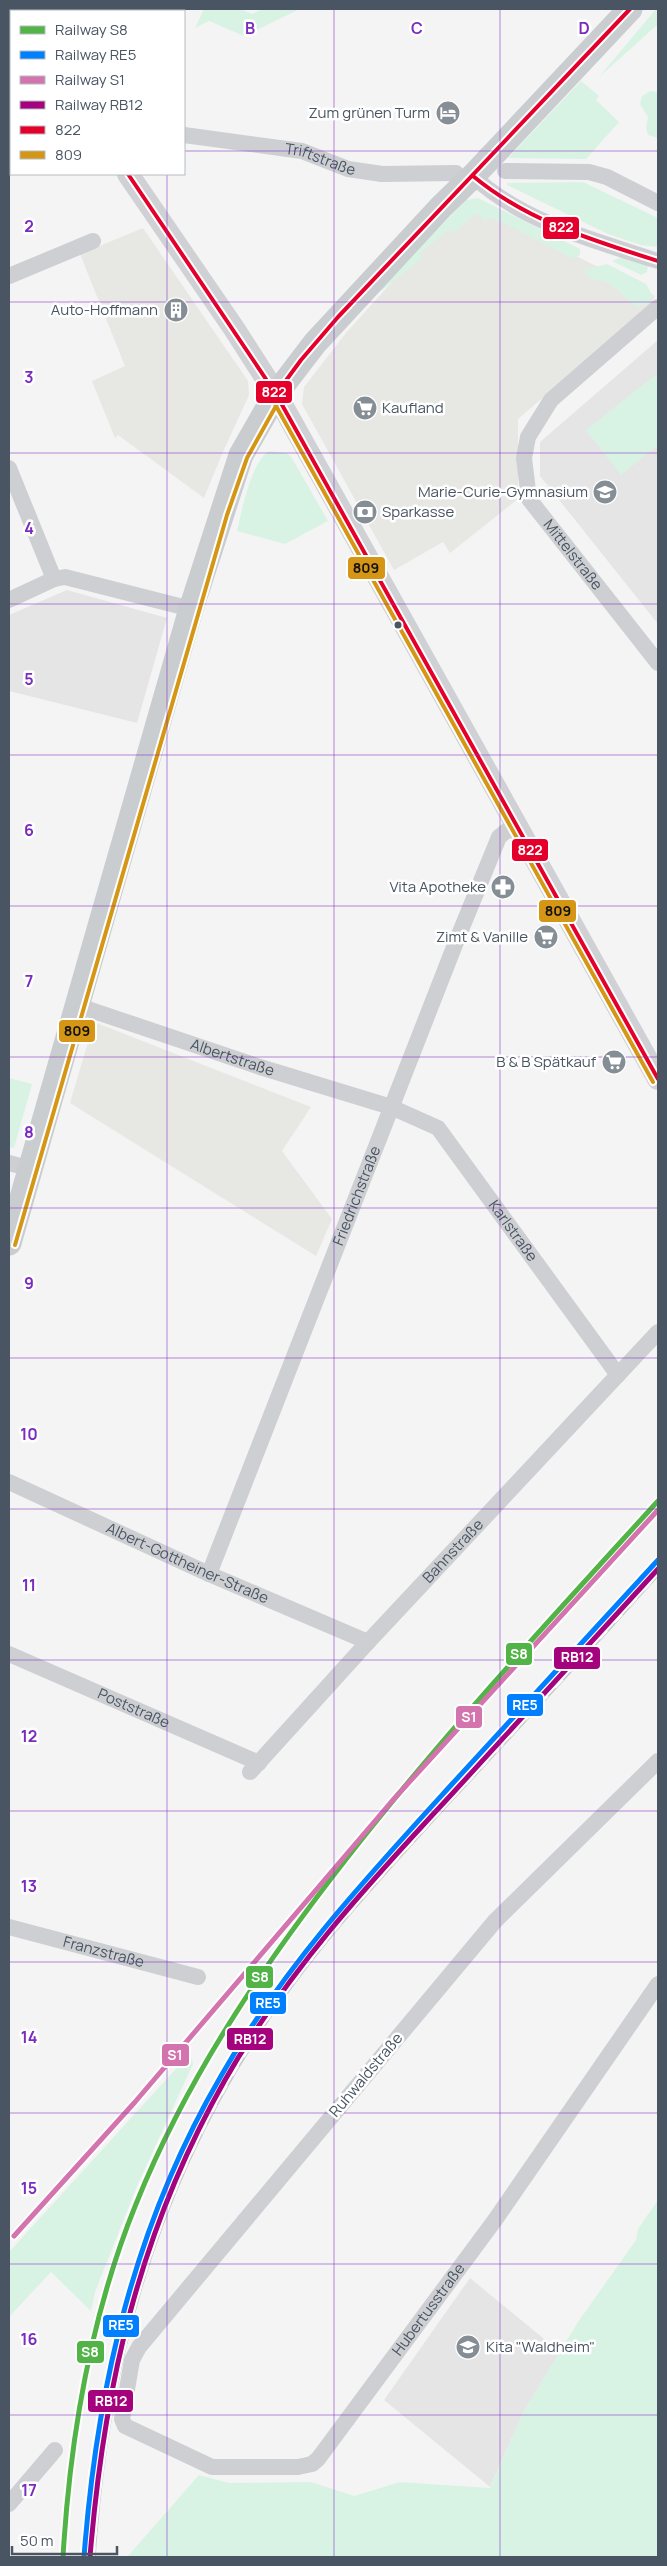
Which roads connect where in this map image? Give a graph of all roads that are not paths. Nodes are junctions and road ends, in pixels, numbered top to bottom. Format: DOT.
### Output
graph roads {
  1 [pos="630,9"];
  2 [pos="185,135"];
  3 [pos="129,175"];
  4 [pos="478,175"];
  5 [pos="658,202"];
  6 [pos="94,241"];
  7 [pos="658,262"];
  8 [pos="9,276"];
  9 [pos="658,307"];
  10 [pos="276,394"];
  11 [pos="9,468"];
  12 [pos="54,579"];
  13 [pos="9,600"];
  14 [pos="191,609"];
  15 [pos="658,663"];
  16 [pos="516,824"];
  17 [pos="76,1005"];
  18 [pos="658,1079"];
  19 [pos="391,1107"];
  20 [pos="20,1166"];
  21 [pos="9,1243"];
  22 [pos="658,1332"];
  23 [pos="618,1376"];
  24 [pos="9,1482"];
  25 [pos="209,1574"];
  26 [pos="368,1642"];
  27 [pos="9,1654"];
  28 [pos="658,1762"];
  29 [pos="254,1767"];
  30 [pos="9,1928"];
  31 [pos="198,1977"];
  32 [pos="658,1984"];
  33 [pos="122,2420"];
  34 [pos="55,2450"];
  35 [pos="9,2504"];
  1 -- 4 [label="main road"];
  2 -- 4 [label="street, Triftstraße"];
  3 -- 10 [label="main road"];
  4 -- 5 [label="street, Triftstraße"];
  4 -- 7 [label="street"];
  4 -- 10 [label="main road"];
  6 -- 8 [label="street"];
  9 -- 15 [label="street, Mittelstraße"];
  10 -- 14 [label="main road"];
  10 -- 16 [label="main road"];
  11 -- 12 [label="street"];
  12 -- 13 [label="street"];
  12 -- 14 [label="street"];
  14 -- 17 [label="main road"];
  16 -- 18 [label="main road"];
  16 -- 19 [label="street, Friedrichstraße"];
  17 -- 19 [label="street, Albertstraße"];
  17 -- 20 [label="main road"];
  19 -- 23 [label="street, Karlstraße"];
  19 -- 25 [label="street, Friedrichstraße"];
  20 -- 21 [label="main road"];
  22 -- 23 [label="street, Bahnstraße"];
  23 -- 26 [label="street, Bahnstraße"];
  24 -- 25 [label="street, Albert-Gottheiner-Straße"];
  25 -- 26 [label="street, Albert-Gottheiner-Straße"];
  26 -- 29 [label="street, Bahnstraße"];
  27 -- 29 [label="street, Poststraße"];
  28 -- 33 [label="street, Ruhwaldstraße"];
  30 -- 31 [label="street, Franzstraße"];
  32 -- 33 [label="street, Hubertusstraße"];
  34 -- 35 [label="street"];
}
